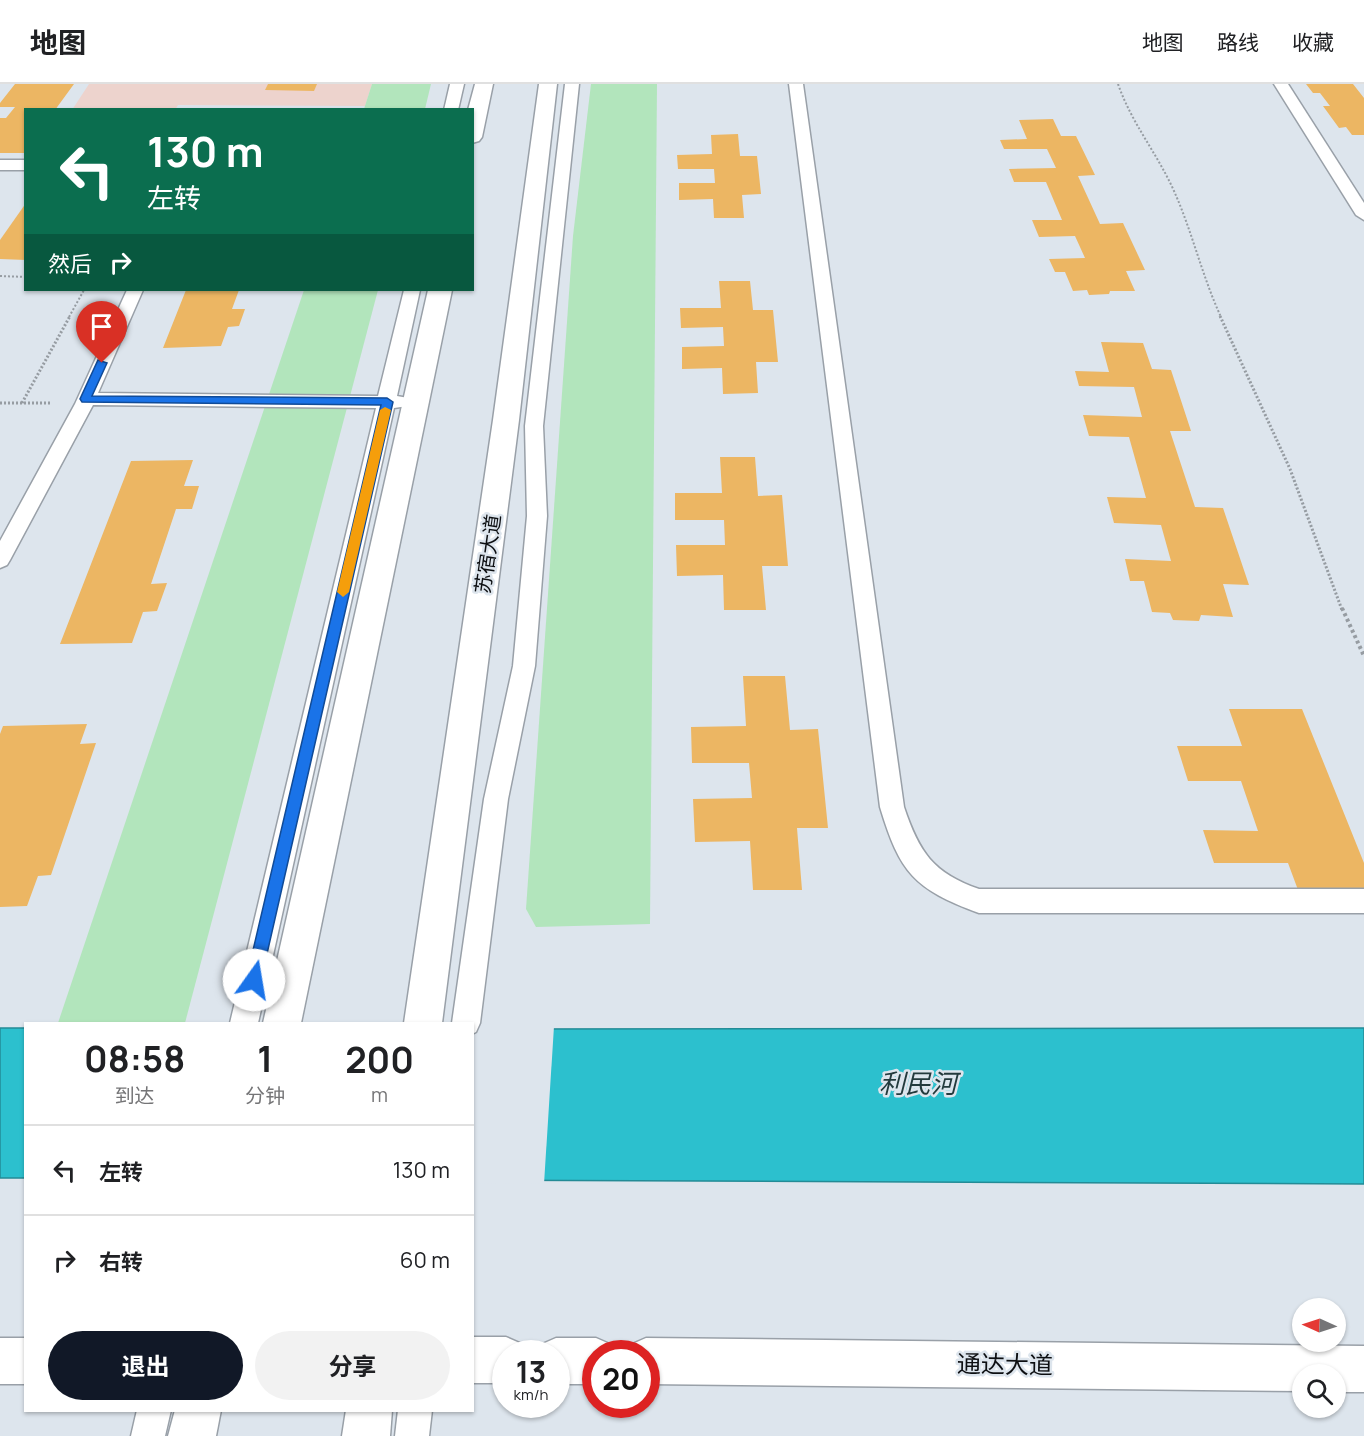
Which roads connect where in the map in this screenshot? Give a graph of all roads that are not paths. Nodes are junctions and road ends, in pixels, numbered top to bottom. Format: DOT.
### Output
graph roads {
  1 [pos="457,84"];
  2 [pos="484,84"];
  3 [pos="548,84"];
  4 [pos="572,84"];
  5 [pos="796,84"];
  6 [pos="1281,84"];
  7 [pos="451,108"];
  8 [pos="474,128"];
  9 [pos="0,165"];
  10 [pos="24,165"];
  11 [pos="1364,215"];
  12 [pos="135,291"];
  13 [pos="412,291"];
  14 [pos="440,291"];
  15 [pos="86,399"];
  16 [pos="401,402"];
  17 [pos="0,560"];
  18 [pos="1364,901"];
  19 [pos="244,1022"];
  20 [pos="282,1022"];
  21 [pos="423,1022"];
  22 [pos="466,1022"];
  23 [pos="24,1360"];
  24 [pos="474,1360"];
  25 [pos="492,1360"];
  26 [pos="0,1361"];
  27 [pos="660,1361"];
  28 [pos="1364,1369"];
  29 [pos="154,1412"];
  30 [pos="198,1412"];
  31 [pos="369,1412"];
  32 [pos="415,1412"];
  33 [pos="148,1436"];
  34 [pos="192,1436"];
  35 [pos="366,1436"];
  36 [pos="412,1436"];
  1 -- 7 [label="lane"];
  2 -- 8 [label="main road"];
  3 -- 21 [label="main road, 苏宿大道"];
  4 -- 22 [label="lane"];
  5 -- 18 [label="lane"];
  6 -- 11 [label="lane"];
  9 -- 10 [label="lane"];
  12 -- 15 [label="lane"];
  13 -- 16 [label="lane"];
  14 -- 16 [label="main road"];
  15 -- 16 [label="lane"];
  15 -- 17 [label="lane"];
  16 -- 19 [label="lane"];
  16 -- 20 [label="main road"];
  23 -- 26 [label="main road"];
  24 -- 25 [label="main road"];
  27 -- 28 [label="main road, 通达大道"];
  29 -- 33 [label="lane"];
  30 -- 34 [label="main road"];
  31 -- 35 [label="main road"];
  32 -- 36 [label="lane"];
}
